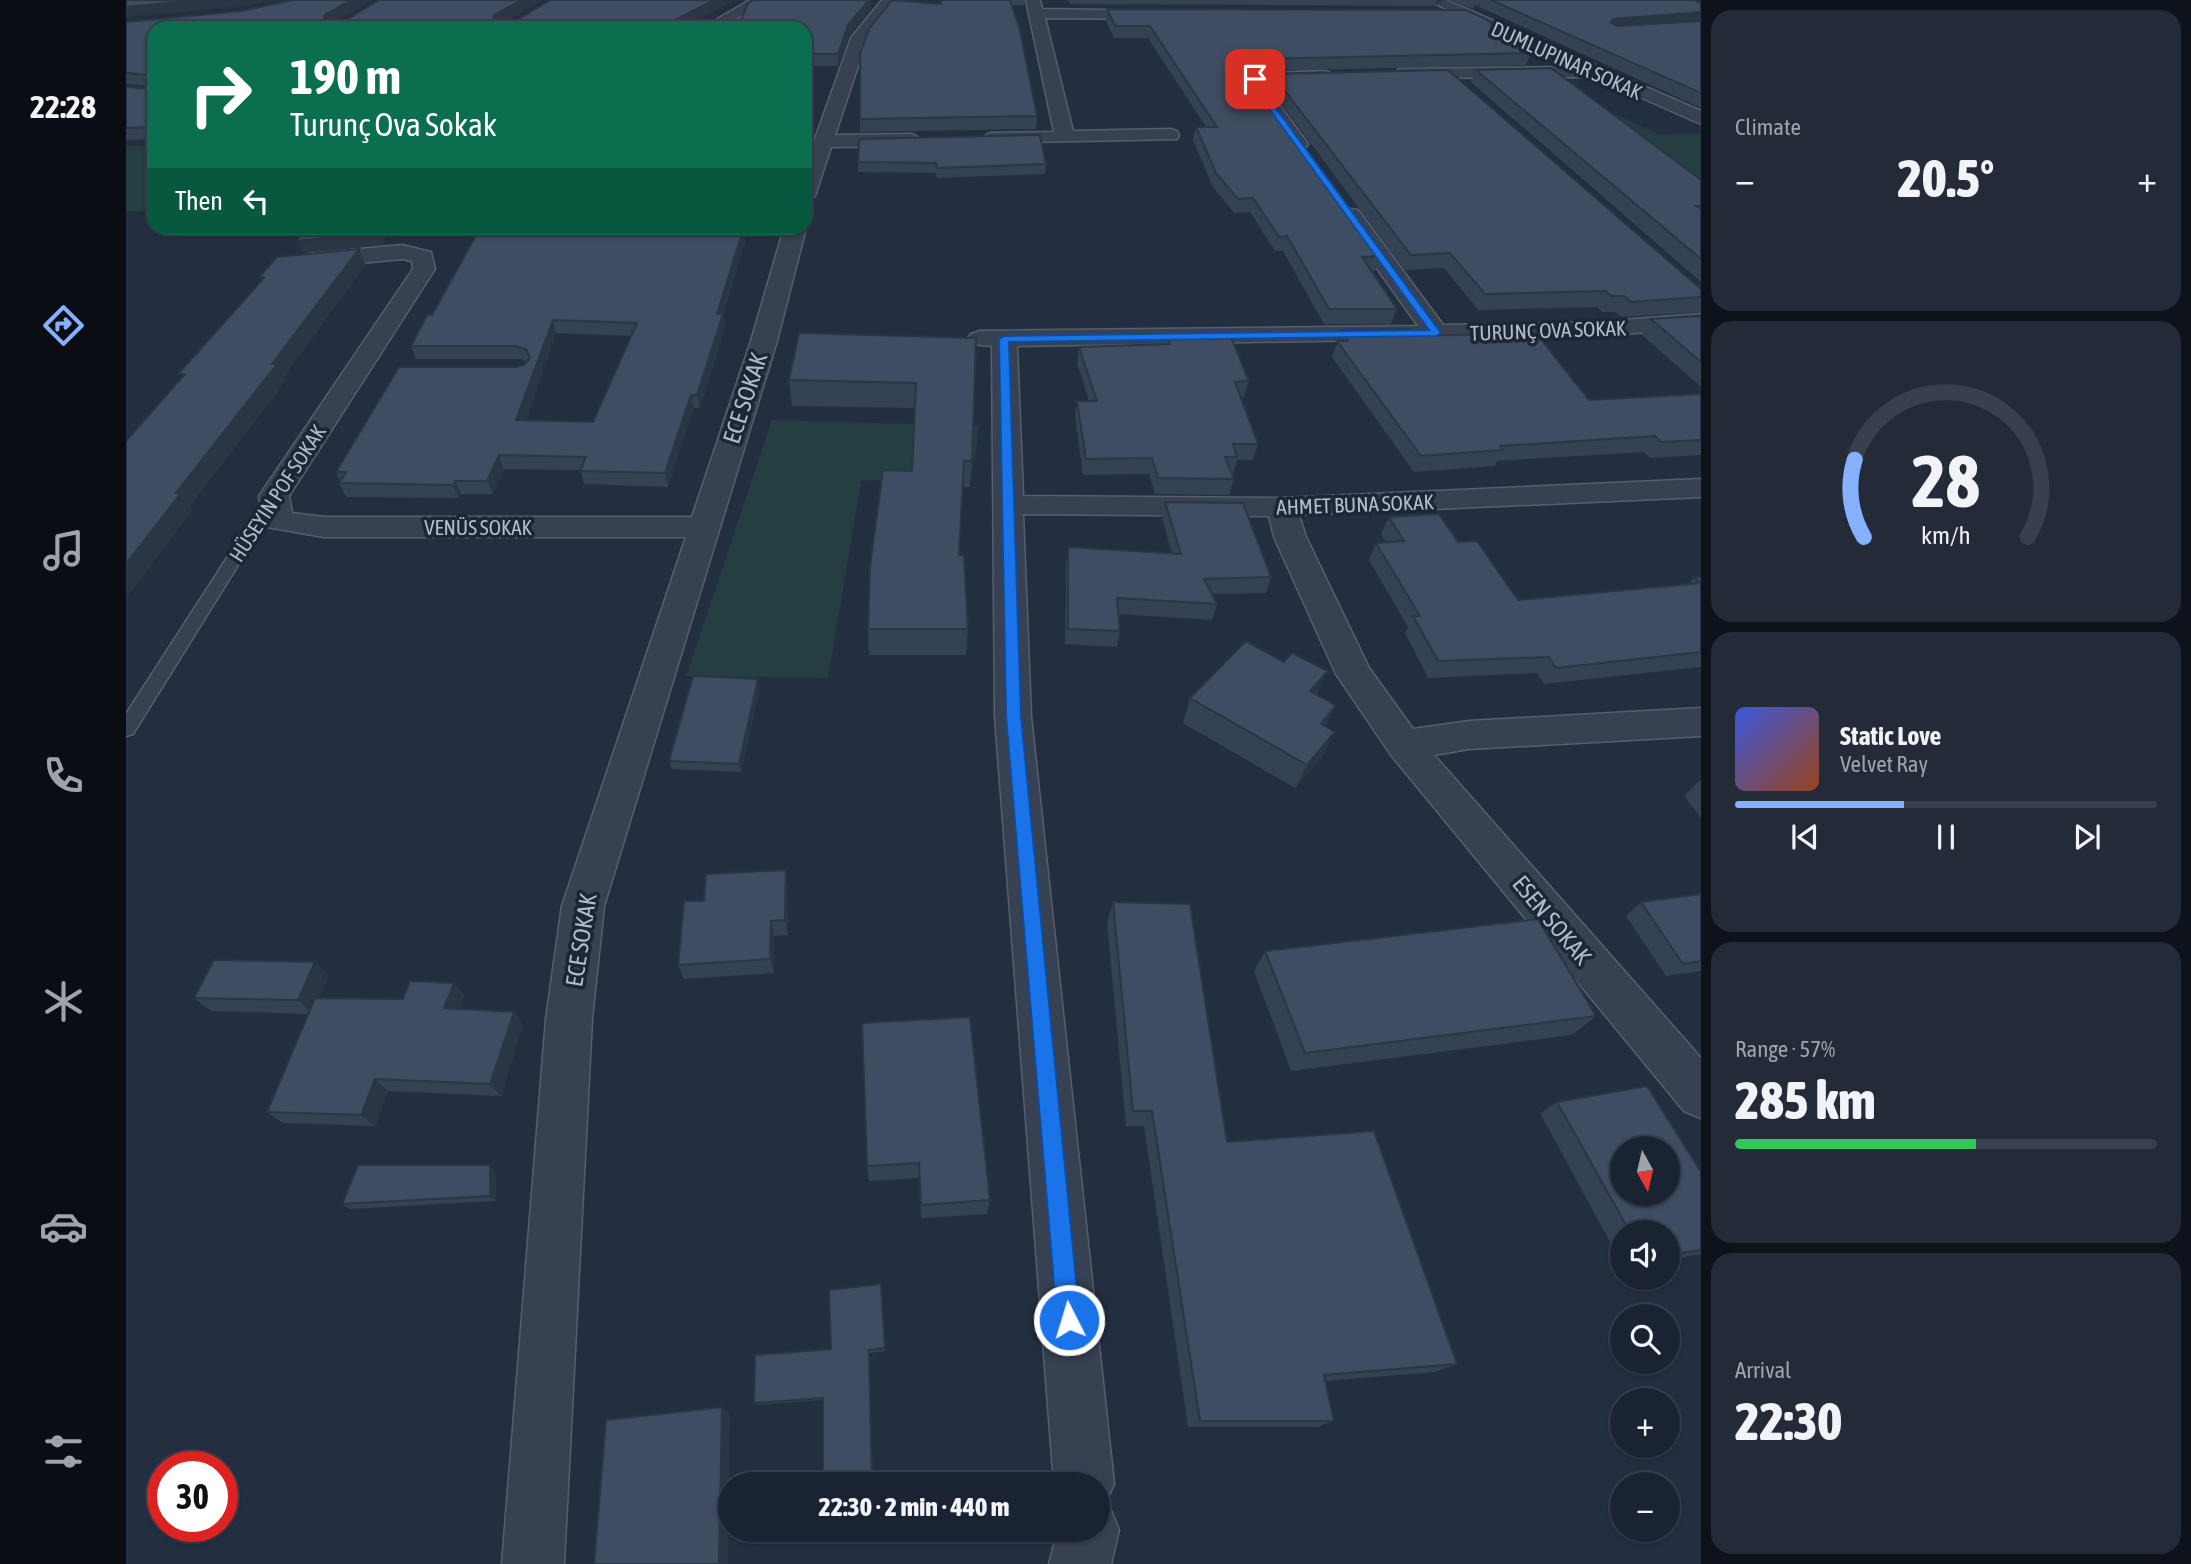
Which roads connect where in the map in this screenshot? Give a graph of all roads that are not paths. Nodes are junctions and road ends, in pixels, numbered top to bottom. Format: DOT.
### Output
graph roads {
  1 [pos="761,0"];
  2 [pos="890,0"];
  3 [pos="1035,6"];
  4 [pos="1429,7"];
  5 [pos="1169,14"];
  6 [pos="723,21"];
  7 [pos="1594,72"];
  8 [pos="1447,74"];
  9 [pos="1340,75"];
  10 [pos="1380,75"];
  11 [pos="1475,98"];
  12 [pos="1701,118"];
  13 [pos="1170,135"];
  14 [pos="1065,138"];
  15 [pos="971,139"];
  16 [pos="932,140"];
  17 [pos="825,141"];
  18 [pos="1314,166"];
  19 [pos="812,177"];
  20 [pos="1338,200"];
  21 [pos="794,235"];
  22 [pos="285,263"];
  23 [pos="1701,321"];
  24 [pos="1436,333"];
  25 [pos="1004,339"];
  26 [pos="951,340"];
  27 [pos="359,369"];
  28 [pos="386,369"];
  29 [pos="1701,488"];
  30 [pos="274,496"];
  31 [pos="1008,505"];
  32 [pos="1281,507"];
  33 [pos="702,527"];
  34 [pos="1701,722"];
  35 [pos="126,729"];
  36 [pos="1404,745"];
  37 [pos="1695,1079"];
  38 [pos="1083,1472"];
  39 [pos="1085,1542"];
  40 [pos="533,1564"];
  41 [pos="1080,1564"];
  1 -- 6 [label="street"];
  2 -- 17 [label="street"];
  3 -- 5 [label="street"];
  3 -- 14 [label="street"];
  4 -- 7 [label="street"];
  7 -- 8 [label="street"];
  7 -- 12 [label="street"];
  8 -- 10 [label="street"];
  8 -- 11 [label="street"];
  9 -- 18 [label="street"];
  13 -- 14 [label="street"];
  14 -- 15 [label="street"];
  16 -- 17 [label="street"];
  17 -- 19 [label="street"];
  20 -- 24 [label="street"];
  21 -- 33 [label="street, ECE SOKAK"];
  22 -- 27 [label="street, HÜSEYIN POF SOKAK"];
  23 -- 24 [label="street, TURUNÇ OVA SOKAK"];
  24 -- 25 [label="street, TURUNÇ OVA SOKAK"];
  25 -- 26 [label="street, TURUNÇ OVA SOKAK"];
  25 -- 31 [label="street"];
  27 -- 28 [label="street"];
  27 -- 30 [label="street, HÜSEYIN POF SOKAK"];
  29 -- 32 [label="street, AHMET BUNA SOKAK"];
  30 -- 33 [label="street, VENÜS SOKAK"];
  30 -- 35 [label="lane, HÜSEYIN POF SOKAK"];
  31 -- 32 [label="street, AHMET BUNA SOKAK"];
  31 -- 38 [label="street"];
  32 -- 36 [label="street, ESEN SOKAK"];
  33 -- 40 [label="street, ECE SOKAK"];
  34 -- 36 [label="street"];
  36 -- 37 [label="street, ESEN SOKAK"];
  39 -- 41 [label="street"];
}
